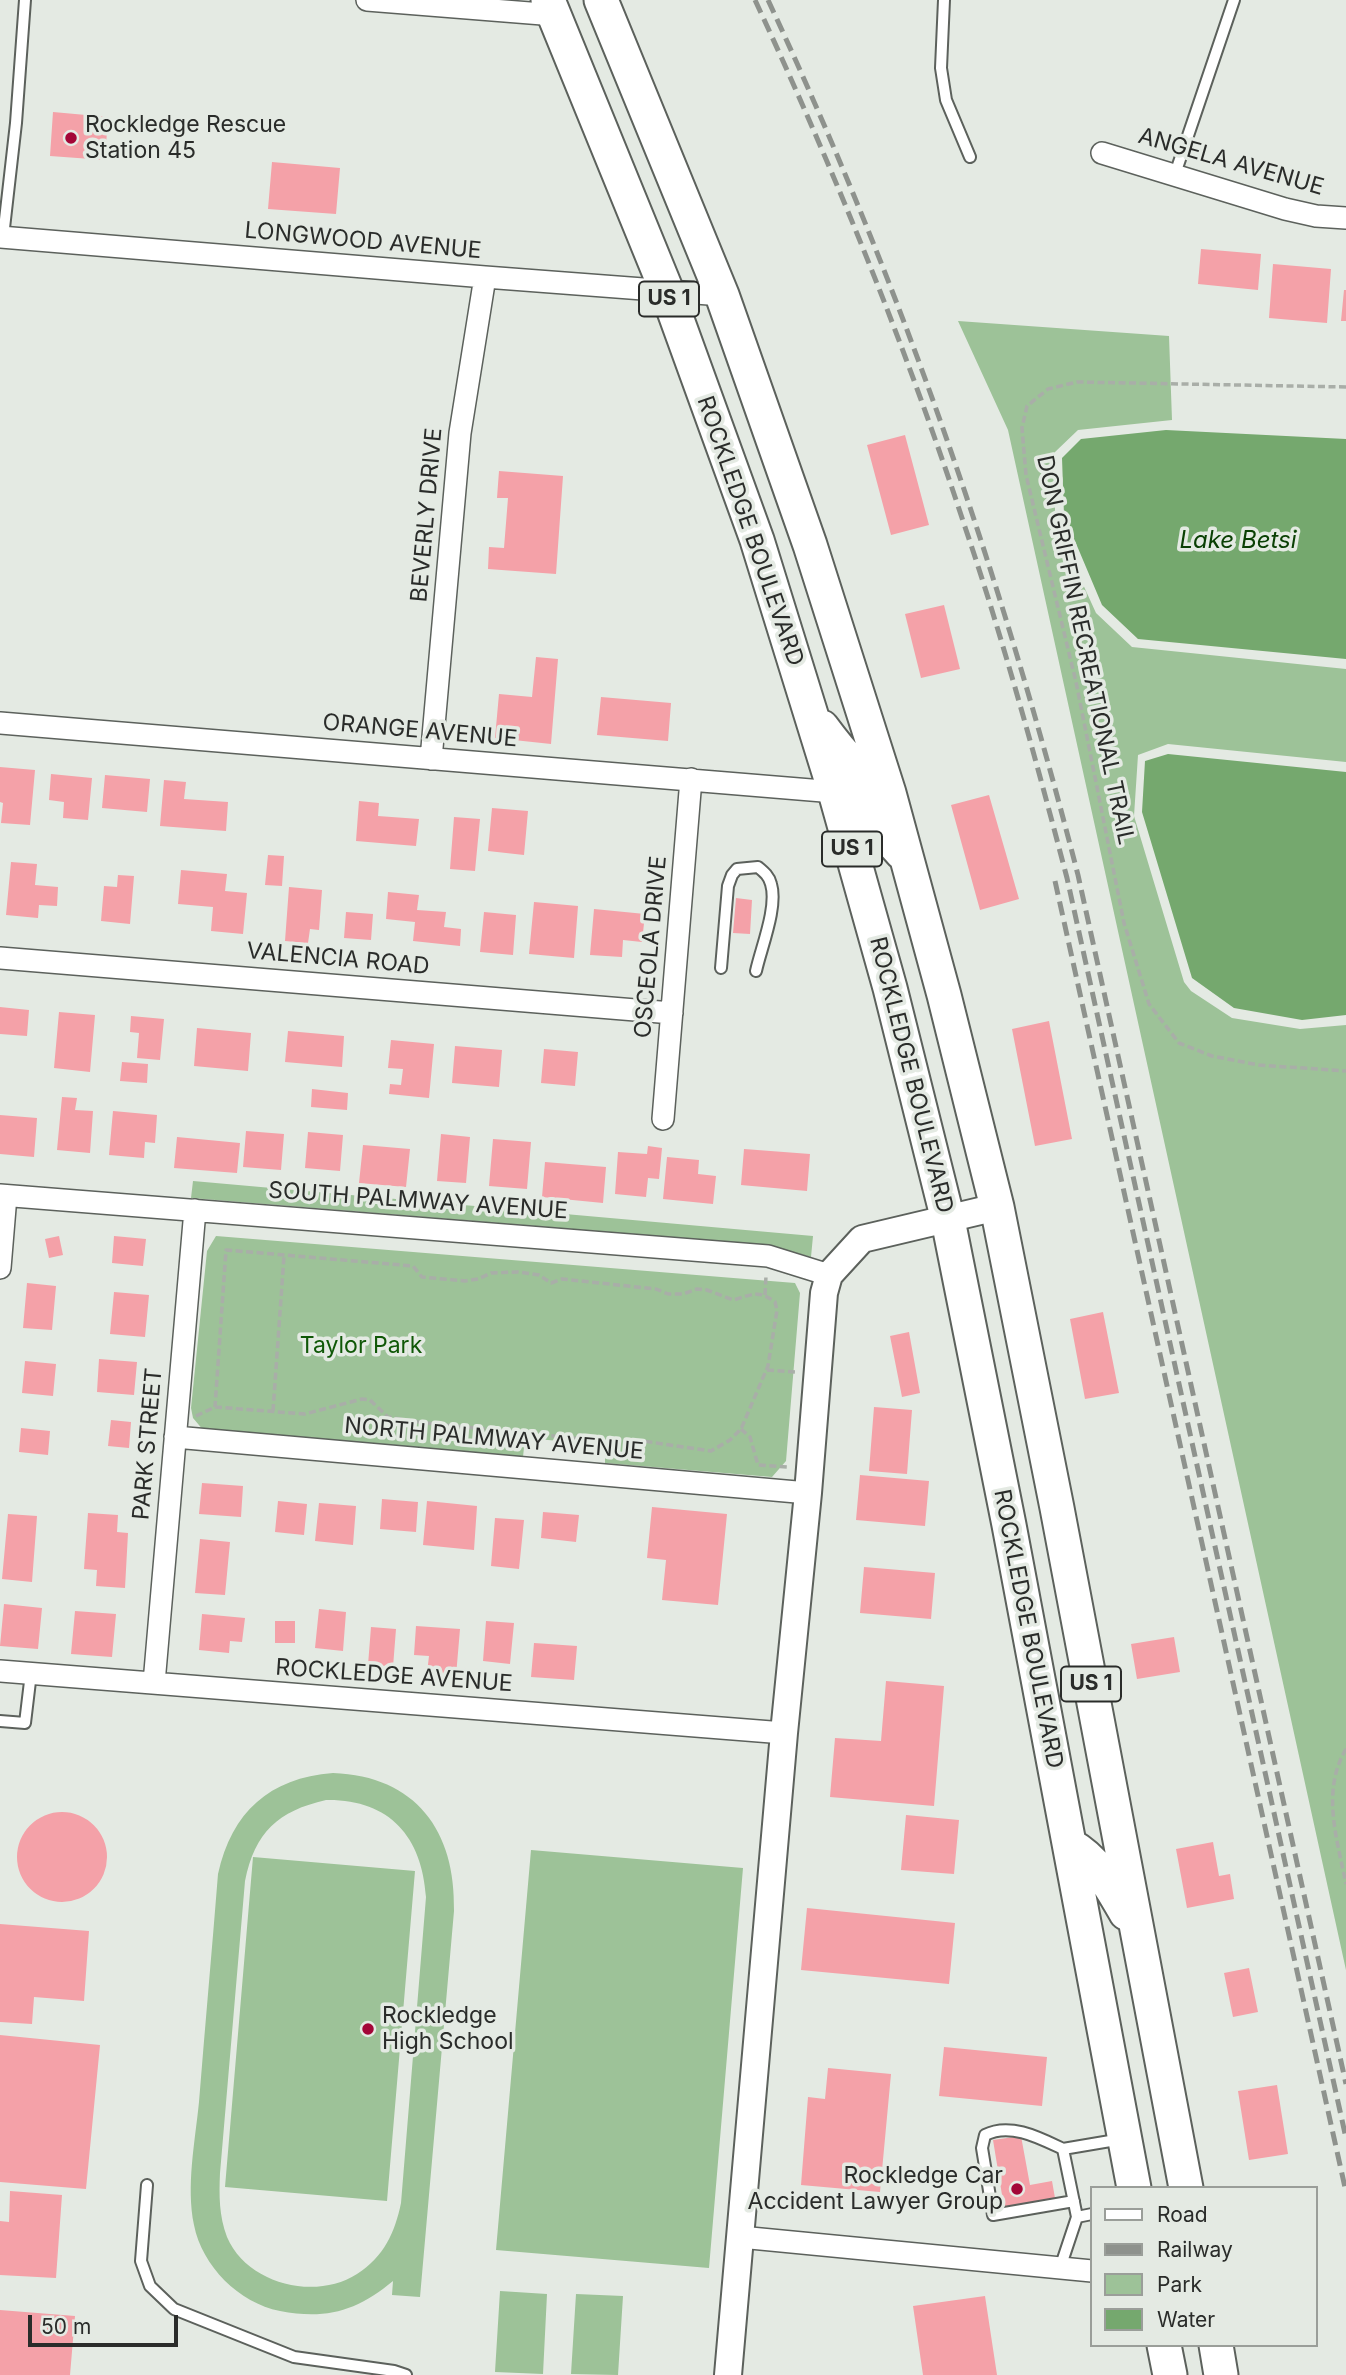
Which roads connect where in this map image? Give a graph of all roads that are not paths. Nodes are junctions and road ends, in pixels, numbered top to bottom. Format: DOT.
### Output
graph roads {
  1 [pos="26,0"];
  2 [pos="367,0"];
  3 [pos="601,0"];
  4 [pos="944,0"];
  5 [pos="1234,0"];
  6 [pos="552,7"];
  7 [pos="1102,153"];
  8 [pos="970,157"];
  9 [pos="1175,174"];
  10 [pos="1346,218"];
  11 [pos="1,237"];
  12 [pos="485,277"];
  13 [pos="666,289"];
  14 [pos="722,295"];
  15 [pos="810,710"];
  16 [pos="0,723"];
  17 [pos="431,759"];
  18 [pos="691,779"];
  19 [pos="835,792"];
  20 [pos="889,793"];
  21 [pos="906,858"];
  22 [pos="0,958"];
  23 [pos="721,968"];
  24 [pos="756,971"];
  25 [pos="672,1013"];
  26 [pos="663,1119"];
  27 [pos="3,1196"];
  28 [pos="997,1207"];
  29 [pos="195,1210"];
  30 [pos="948,1220"];
  31 [pos="0,1268"];
  32 [pos="827,1284"];
  33 [pos="175,1437"];
  34 [pos="808,1493"];
  35 [pos="0,1671"];
  36 [pos="31,1674"];
  37 [pos="154,1683"];
  38 [pos="0,1721"];
  39 [pos="784,1733"];
  40 [pos="1052,1750"];
  41 [pos="1116,1819"];
  42 [pos="1070,1845"];
  43 [pos="1138,1933"];
  44 [pos="1125,2139"];
  45 [pos="1063,2149"];
  46 [pos="146,2185"];
  47 [pos="1134,2186"];
  48 [pos="1186,2186"];
  49 [pos="1074,2202"];
  50 [pos="1090,2214"];
  51 [pos="1077,2217"];
  52 [pos="740,2237"];
  53 [pos="1060,2268"];
  54 [pos="1090,2272"];
  55 [pos="1164,2347"];
  56 [pos="1216,2347"];
  57 [pos="406,2375"];
  58 [pos="728,2375"];
  59 [pos="1170,2375"];
  60 [pos="1221,2375"];
  1 -- 11 [label="lane"];
  2 -- 6 [label="street"];
  3 -- 14 [label="main road, US 1"];
  4 -- 8 [label="lane"];
  5 -- 9 [label="lane"];
  6 -- 13 [label="main road, ROCKLEDGE BOULEVARD / US 1"];
  7 -- 9 [label="street, ANGELA AVENUE"];
  9 -- 10 [label="street, ANGELA AVENUE"];
  11 -- 12 [label="street, LONGWOOD AVENUE"];
  12 -- 13 [label="street, LONGWOOD AVENUE"];
  12 -- 17 [label="street, BEVERLY DRIVE"];
  13 -- 14 [label="street, LONGWOOD AVENUE"];
  13 -- 15 [label="main road, ROCKLEDGE BOULEVARD / US 1"];
  14 -- 20 [label="main road, US 1"];
  15 -- 19 [label="main road, ROCKLEDGE BOULEVARD / US 1"];
  15 -- 20 [label="main road"];
  16 -- 17 [label="street, ORANGE AVENUE"];
  17 -- 18 [label="street, ORANGE AVENUE"];
  18 -- 19 [label="street, ORANGE AVENUE"];
  18 -- 25 [label="street, OSCEOLA DRIVE"];
  19 -- 21 [label="main road"];
  19 -- 30 [label="main road, ROCKLEDGE BOULEVARD / US 1"];
  20 -- 21 [label="main road, US 1"];
  21 -- 28 [label="main road, US 1"];
  22 -- 25 [label="street, VALENCIA ROAD"];
  23 -- 24 [label="lane"];
  25 -- 26 [label="street, OSCEOLA DRIVE"];
  27 -- 29 [label="street, SOUTH PALMWAY AVENUE"];
  27 -- 31 [label="street"];
  28 -- 30 [label="street"];
  28 -- 41 [label="main road, US 1"];
  29 -- 32 [label="street, SOUTH PALMWAY AVENUE"];
  29 -- 33 [label="street, PARK STREET"];
  30 -- 32 [label="street"];
  30 -- 40 [label="main road, ROCKLEDGE BOULEVARD / US 1"];
  32 -- 34 [label="street"];
  33 -- 34 [label="street, NORTH PALMWAY AVENUE"];
  33 -- 37 [label="street, PARK STREET"];
  34 -- 39 [label="street"];
  35 -- 36 [label="street, ROCKLEDGE AVENUE"];
  36 -- 37 [label="street, ROCKLEDGE AVENUE"];
  36 -- 38 [label="lane"];
  37 -- 39 [label="street, ROCKLEDGE AVENUE"];
  39 -- 52 [label="street"];
  40 -- 41 [label="main road"];
  40 -- 42 [label="main road, ROCKLEDGE BOULEVARD / US 1"];
  41 -- 43 [label="main road, US 1"];
  42 -- 43 [label="main road"];
  42 -- 44 [label="main road, ROCKLEDGE BOULEVARD / US 1"];
  43 -- 48 [label="main road, US 1"];
  44 -- 45 [label="lane"];
  44 -- 47 [label="main road, ROCKLEDGE BOULEVARD / US 1"];
  45 -- 49 [label="lane"];
  45 -- 49 [label="lane"];
  46 -- 57 [label="lane"];
  49 -- 51 [label="lane"];
  50 -- 51 [label="lane"];
  51 -- 53 [label="lane"];
  52 -- 53 [label="street"];
  52 -- 58 [label="street"];
  53 -- 54 [label="street"];
  55 -- 59 [label="main road"];
  56 -- 60 [label="main road"];
}
